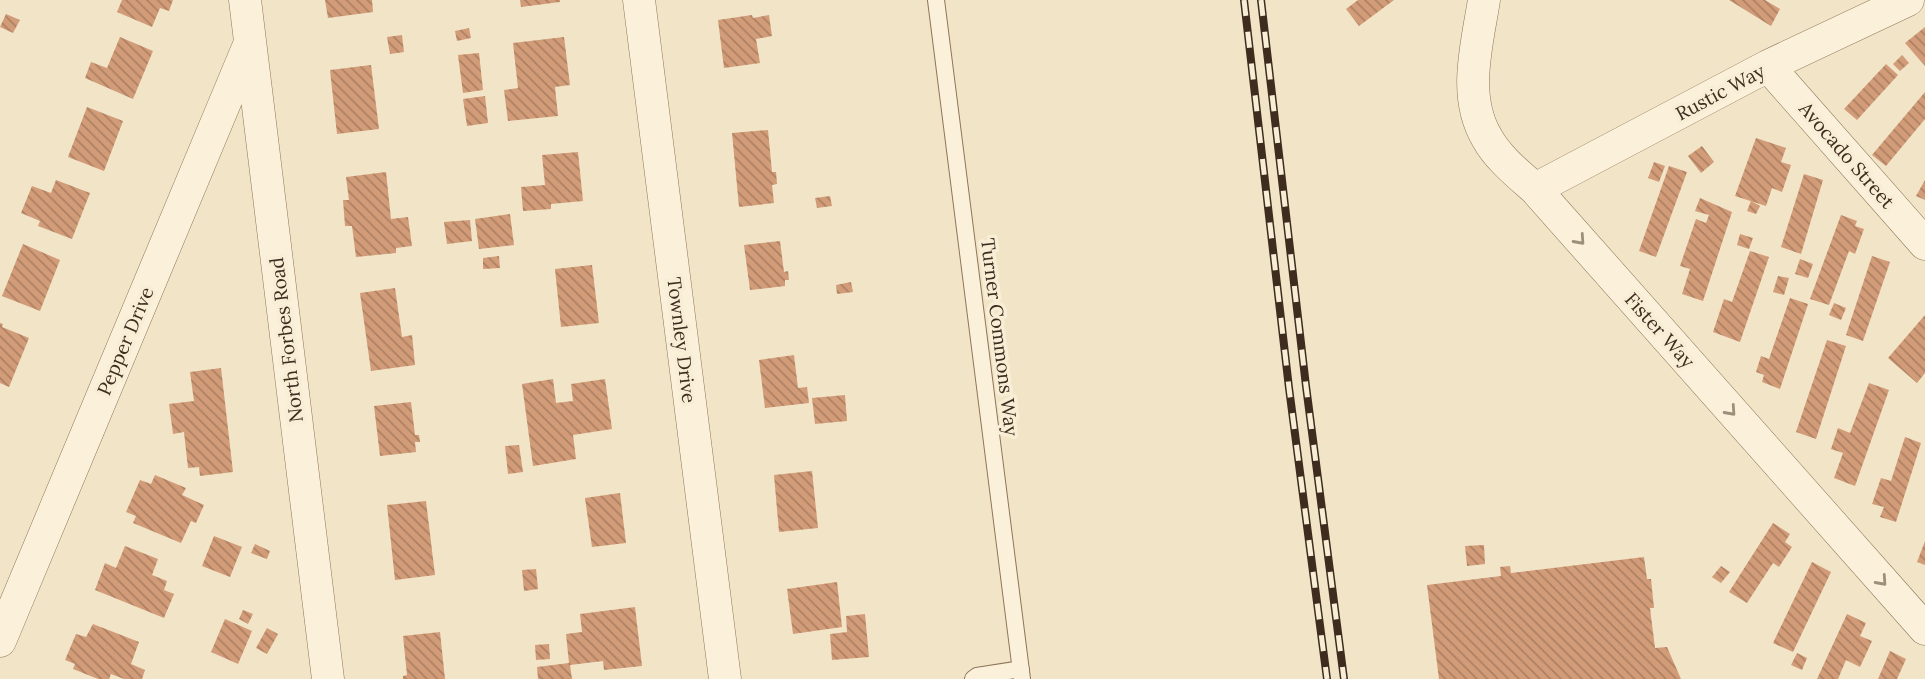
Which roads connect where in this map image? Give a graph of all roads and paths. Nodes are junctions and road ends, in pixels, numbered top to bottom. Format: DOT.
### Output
graph roads {
  1 [pos="245,0"];
  2 [pos="639,0"];
  3 [pos="936,0"];
  4 [pos="1484,0"];
  5 [pos="1908,0"];
  6 [pos="250,41"];
  7 [pos="1768,66"];
  8 [pos="1535,190"];
  9 [pos="1925,244"];
  10 [pos="1925,629"];
  11 [pos="0,641"];
  12 [pos="1021,674"];
  13 [pos="328,679"];
  14 [pos="725,679"];
  15 [pos="973,679"];
  1 -- 6 [label="street, North Forbes Road"];
  2 -- 14 [label="street, Townley Drive"];
  3 -- 12 [label="lane, Turner Commons Way"];
  4 -- 8 [label="street, Fister Way"];
  5 -- 7 [label="street, Rustic Way"];
  6 -- 11 [label="street, Pepper Drive"];
  6 -- 13 [label="street, North Forbes Road"];
  7 -- 8 [label="street, Rustic Way"];
  7 -- 9 [label="street, Avocado Street"];
  8 -- 10 [label="street, Fister Way, one-way"];
  12 -- 15 [label="lane"];
}
